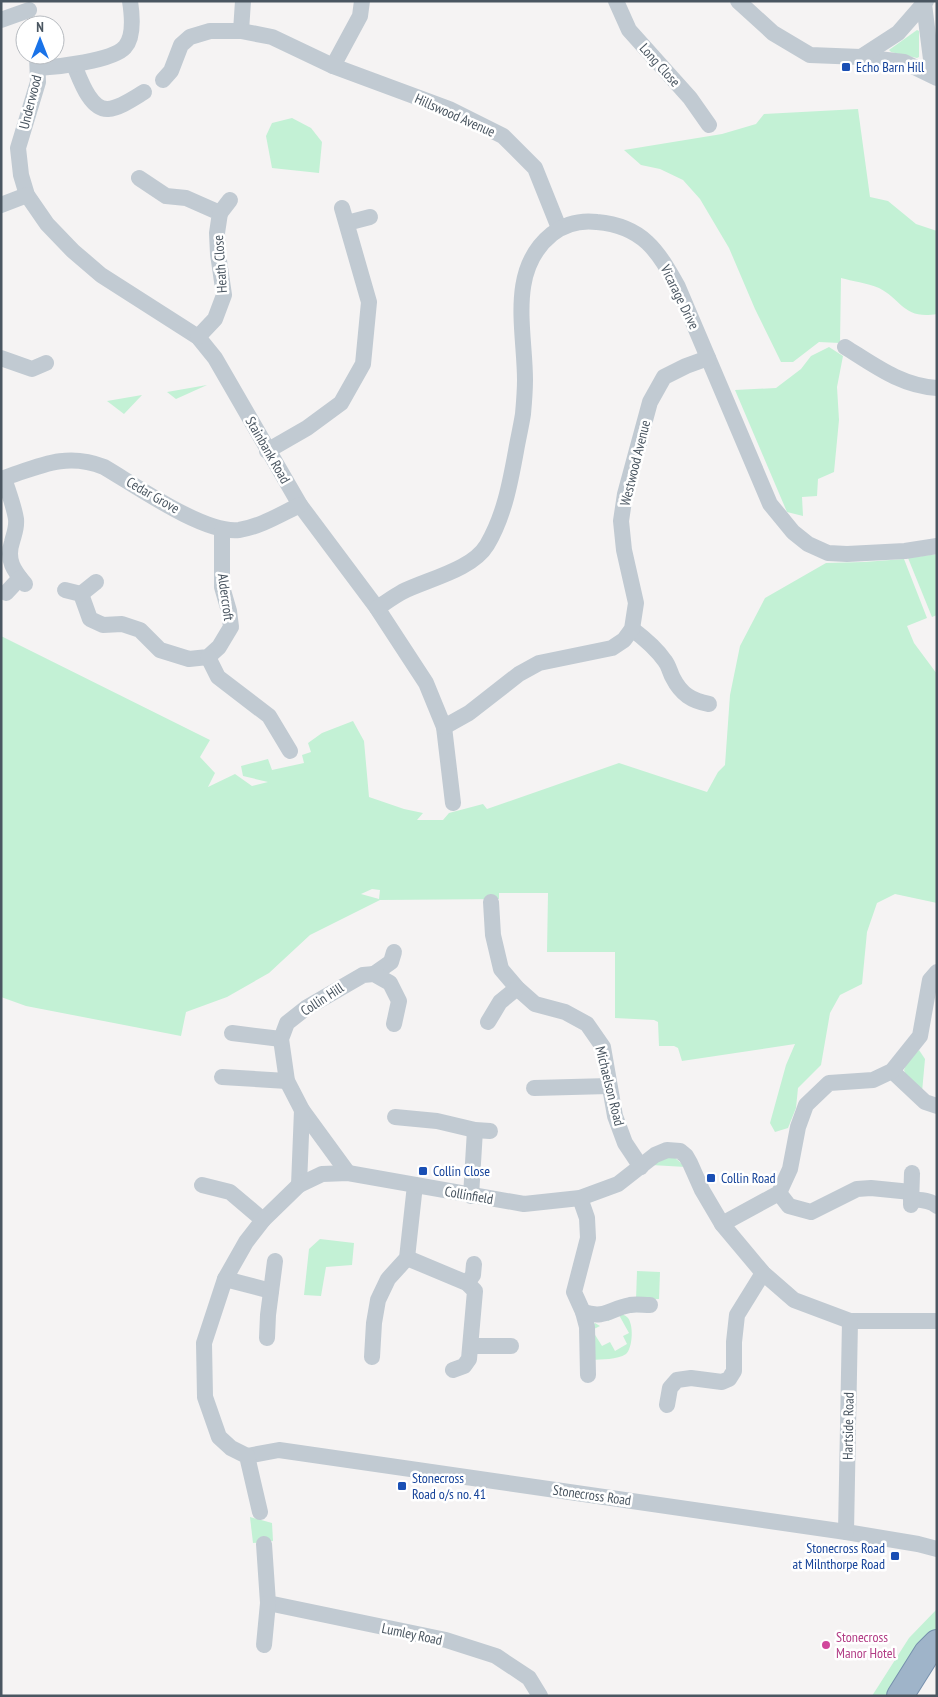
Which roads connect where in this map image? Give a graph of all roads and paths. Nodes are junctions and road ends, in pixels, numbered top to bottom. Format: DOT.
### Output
graph roads {
  1 [pos="130,1"];
  2 [pos="243,1"];
  3 [pos="362,1"];
  4 [pos="616,1"];
  5 [pos="738,1"];
  6 [pos="925,3"];
  7 [pos="29,12"];
  8 [pos="1,20"];
  9 [pos="241,31"];
  10 [pos="861,57"];
  11 [pos="65,64"];
  12 [pos="38,65"];
  13 [pos="74,65"];
  14 [pos="333,66"];
  15 [pos="935,77"];
  16 [pos="163,80"];
  17 [pos="144,92"];
  18 [pos="709,125"];
  19 [pos="18,148"];
  20 [pos="140,178"];
  21 [pos="26,195"];
  22 [pos="230,200"];
  23 [pos="1,206"];
  24 [pos="220,213"];
  25 [pos="370,217"];
  26 [pos="559,228"];
  27 [pos="198,337"];
  28 [pos="845,347"];
  29 [pos="1,358"];
  30 [pos="708,358"];
  31 [pos="46,363"];
  32 [pos="937,388"];
  33 [pos="267,451"];
  34 [pos="3,478"];
  35 [pos="300,505"];
  36 [pos="222,530"];
  37 [pos="937,546"];
  38 [pos="96,582"];
  39 [pos="6,593"];
  40 [pos="377,608"];
  41 [pos="632,629"];
  42 [pos="208,657"];
  43 [pos="708,704"];
  44 [pos="444,727"];
  45 [pos="290,751"];
  46 [pos="453,803"];
  47 [pos="491,902"];
  48 [pos="394,952"];
  49 [pos="937,972"];
  50 [pos="374,974"];
  51 [pos="517,988"];
  52 [pos="488,1022"];
  53 [pos="394,1024"];
  54 [pos="232,1032"];
  55 [pos="281,1039"];
  56 [pos="892,1071"];
  57 [pos="222,1076"];
  58 [pos="287,1081"];
  59 [pos="609,1086"];
  60 [pos="534,1088"];
  61 [pos="937,1106"];
  62 [pos="302,1110"];
  63 [pos="395,1116"];
  64 [pos="641,1167"];
  65 [pos="348,1173"];
  66 [pos="912,1173"];
  67 [pos="416,1185"];
  68 [pos="202,1186"];
  69 [pos="299,1186"];
  70 [pos="779,1193"];
  71 [pos="471,1196"];
  72 [pos="580,1198"];
  73 [pos="911,1198"];
  74 [pos="937,1206"];
  75 [pos="262,1220"];
  76 [pos="722,1224"];
  77 [pos="407,1258"];
  78 [pos="275,1261"];
  79 [pos="474,1264"];
  80 [pos="763,1273"];
  81 [pos="225,1279"];
  82 [pos="468,1283"];
  83 [pos="271,1292"];
  84 [pos="650,1305"];
  85 [pos="583,1312"];
  86 [pos="850,1321"];
  87 [pos="937,1321"];
  88 [pos="267,1338"];
  89 [pos="471,1346"];
  90 [pos="512,1346"];
  91 [pos="372,1358"];
  92 [pos="453,1370"];
  93 [pos="588,1375"];
  94 [pos="667,1405"];
  95 [pos="247,1456"];
  96 [pos="260,1512"];
  97 [pos="846,1532"];
  98 [pos="264,1544"];
  99 [pos="937,1549"];
  100 [pos="268,1603"];
  101 [pos="937,1643"];
  102 [pos="264,1644"];
  103 [pos="540,1696"];
  104 [pos="900,1696"];
  1 -- 13 [label="street"];
  2 -- 9 [label="street"];
  3 -- 14 [label="street"];
  4 -- 18 [label="street, Long Close"];
  5 -- 10 [label="street"];
  6 -- 10 [label="street"];
  6 -- 15 [label="street"];
  7 -- 8 [label="street"];
  9 -- 14 [label="street, Hillswood Avenue"];
  9 -- 16 [label="street, Hillswood Avenue"];
  10 -- 15 [label="street"];
  11 -- 13 [label="street"];
  12 -- 19 [label="street, Underwood"];
  13 -- 17 [label="street"];
  14 -- 26 [label="street, Hillswood Avenue"];
  19 -- 21 [label="street, Stainbank Road"];
  20 -- 24 [label="street"];
  21 -- 23 [label="street"];
  21 -- 27 [label="street, Stainbank Road"];
  22 -- 24 [label="street"];
  24 -- 27 [label="street, Heath Close"];
  25 -- 33 [label="street"];
  26 -- 30 [label="street, Vicarage Drive"];
  26 -- 40 [label="street, Vicarage Drive"];
  27 -- 33 [label="street, Stainbank Road"];
  28 -- 32 [label="street"];
  29 -- 31 [label="street"];
  30 -- 37 [label="street, Vicarage Drive"];
  30 -- 41 [label="street, Westwood Avenue"];
  33 -- 35 [label="street, Stainbank Road"];
  34 -- 36 [label="street, Cedar Grove"];
  34 -- 39 [label="street, Cedar Grove"];
  35 -- 36 [label="street, Cedar Grove"];
  35 -- 40 [label="street, Stainbank Road"];
  36 -- 42 [label="street, Aldercroft"];
  38 -- 42 [label="street"];
  40 -- 44 [label="street, Stainbank Road"];
  41 -- 43 [label="street"];
  41 -- 44 [label="street"];
  42 -- 45 [label="street"];
  44 -- 46 [label="street, Stainbank Road"];
  47 -- 51 [label="street, Michaelson Road"];
  48 -- 50 [label="street, Collin Hill"];
  49 -- 56 [label="street"];
  50 -- 53 [label="street"];
  50 -- 55 [label="street, Collin Hill"];
  51 -- 52 [label="street"];
  51 -- 59 [label="street, Michaelson Road"];
  54 -- 55 [label="street"];
  55 -- 58 [label="street"];
  56 -- 61 [label="street"];
  56 -- 70 [label="street"];
  57 -- 58 [label="street"];
  58 -- 62 [label="street"];
  59 -- 60 [label="street"];
  59 -- 64 [label="street, Michaelson Road"];
  62 -- 65 [label="street"];
  62 -- 69 [label="street"];
  63 -- 71 [label="street"];
  64 -- 72 [label="street, Collinfield"];
  64 -- 76 [label="street, Collinfield"];
  65 -- 67 [label="street, Collinfield"];
  65 -- 69 [label="street, Collinfield"];
  66 -- 73 [label="street"];
  67 -- 71 [label="street, Collinfield"];
  67 -- 77 [label="street"];
  68 -- 75 [label="street"];
  69 -- 75 [label="street, Collinfield"];
  70 -- 73 [label="street"];
  70 -- 76 [label="street"];
  71 -- 72 [label="street, Collinfield"];
  72 -- 85 [label="street"];
  73 -- 74 [label="street"];
  75 -- 81 [label="street, Collinfield"];
  76 -- 80 [label="street"];
  77 -- 82 [label="street"];
  77 -- 91 [label="street"];
  78 -- 83 [label="street"];
  79 -- 82 [label="street"];
  80 -- 86 [label="street"];
  80 -- 94 [label="street"];
  81 -- 83 [label="street"];
  81 -- 95 [label="street, Collinfield"];
  82 -- 89 [label="street"];
  83 -- 88 [label="street"];
  84 -- 85 [label="street"];
  85 -- 93 [label="street"];
  86 -- 87 [label="street"];
  86 -- 97 [label="street, Hartside Road"];
  89 -- 90 [label="street"];
  89 -- 92 [label="street"];
  95 -- 96 [label="street"];
  95 -- 97 [label="street, Stonecross Road"];
  97 -- 99 [label="street, Stonecross Road"];
  98 -- 100 [label="street"];
  100 -- 102 [label="street"];
  100 -- 103 [label="street, Lumley Road"];
  101 -- 104 [label="highway"];
}
